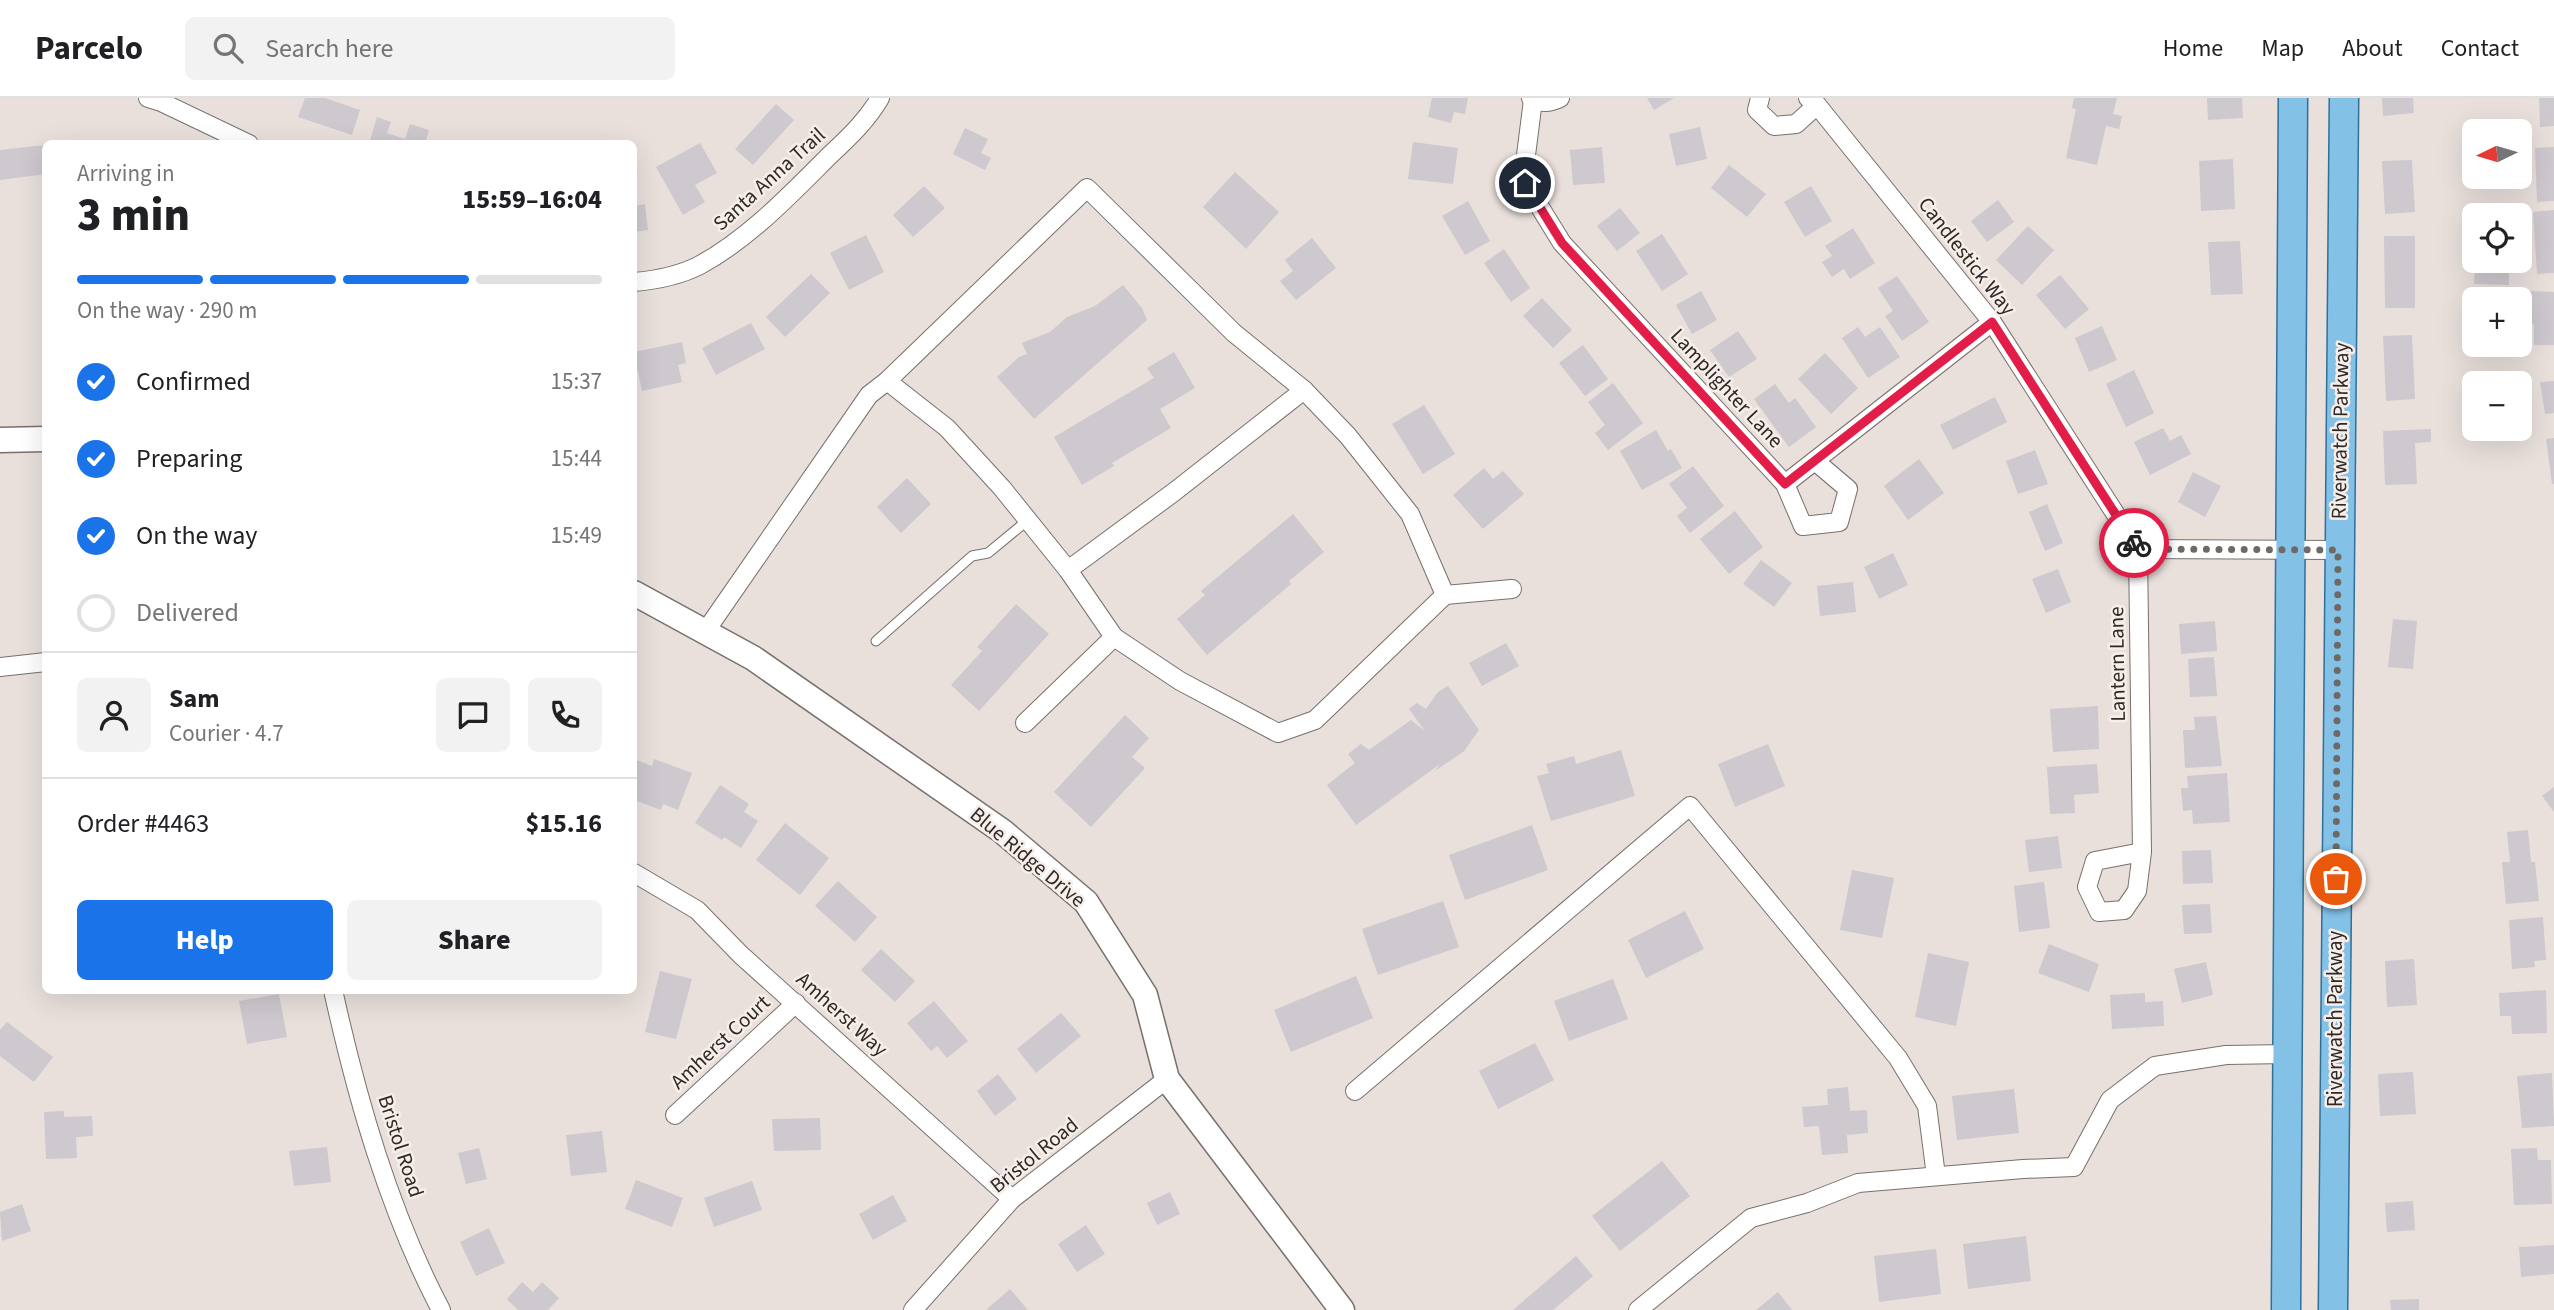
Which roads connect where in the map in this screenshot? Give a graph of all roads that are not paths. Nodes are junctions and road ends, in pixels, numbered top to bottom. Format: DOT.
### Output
graph roads {
  1 [pos="148,98"];
  2 [pos="880,98"];
  3 [pos="1560,98"];
  4 [pos="1759,98"];
  5 [pos="2293,98"];
  6 [pos="2344,98"];
  7 [pos="1532,99"];
  8 [pos="1813,101"];
  9 [pos="241,140"];
  10 [pos="637,282"];
  11 [pos="1992,322"];
  12 [pos="887,381"];
  13 [pos="1304,390"];
  14 [pos="42,439"];
  15 [pos="0,440"];
  16 [pos="1815,461"];
  17 [pos="1785,484"];
  18 [pos="1028,520"];
  19 [pos="2138,549"];
  20 [pos="2338,550"];
  21 [pos="2292,552"];
  22 [pos="1068,570"];
  23 [pos="1512,589"];
  24 [pos="637,595"];
  25 [pos="1445,595"];
  26 [pos="705,632"];
  27 [pos="1114,636"];
  28 [pos="876,640"];
  29 [pos="42,662"];
  30 [pos="0,667"];
  31 [pos="1025,723"];
  32 [pos="2142,852"];
  33 [pos="637,875"];
  34 [pos="334,994"];
  35 [pos="796,1003"];
  36 [pos="2288,1054"];
  37 [pos="1167,1079"];
  38 [pos="1355,1091"];
  39 [pos="675,1115"];
  40 [pos="1936,1176"];
  41 [pos="1012,1199"];
  42 [pos="1339,1309"];
  43 [pos="441,1310"];
  44 [pos="913,1310"];
  45 [pos="1638,1310"];
  46 [pos="2286,1310"];
  47 [pos="2333,1310"];
  1 -- 9 [label="street"];
  2 -- 10 [label="street, Santa Anna Trail"];
  3 -- 7 [label="street, Lamplighter Lane"];
  4 -- 8 [label="street, Candlestick Way"];
  5 -- 21 [label="main road"];
  6 -- 20 [label="main road, Riverwatch Parkway"];
  7 -- 17 [label="street, Lamplighter Lane"];
  8 -- 11 [label="street, Candlestick Way"];
  11 -- 16 [label="street"];
  11 -- 19 [label="street, Candlestick Way"];
  12 -- 13 [label="street"];
  12 -- 18 [label="street"];
  12 -- 26 [label="street"];
  13 -- 22 [label="street"];
  13 -- 25 [label="street"];
  14 -- 15 [label="street"];
  16 -- 17 [label="street"];
  16 -- 17 [label="street, Lamplighter Lane"];
  18 -- 22 [label="street"];
  18 -- 28 [label="lane"];
  19 -- 21 [label="street"];
  19 -- 32 [label="street, Lantern Lane"];
  20 -- 21 [label="street"];
  20 -- 47 [label="main road, Riverwatch Parkway"];
  21 -- 36 [label="main road"];
  22 -- 27 [label="street"];
  23 -- 25 [label="street"];
  24 -- 26 [label="street, Blue Ridge Drive"];
  25 -- 27 [label="street"];
  26 -- 37 [label="street, Blue Ridge Drive"];
  27 -- 31 [label="street"];
  29 -- 30 [label="street"];
  33 -- 35 [label="street, Amherst Way"];
  34 -- 43 [label="street, Bristol Road"];
  35 -- 39 [label="street, Amherst Court"];
  35 -- 41 [label="street, Amherst Way"];
  36 -- 40 [label="street"];
  36 -- 46 [label="main road"];
  37 -- 41 [label="street, Bristol Road"];
  37 -- 42 [label="street, Blue Ridge Drive"];
  38 -- 40 [label="street"];
  40 -- 45 [label="street"];
  41 -- 44 [label="street, Bristol Road"];
}
